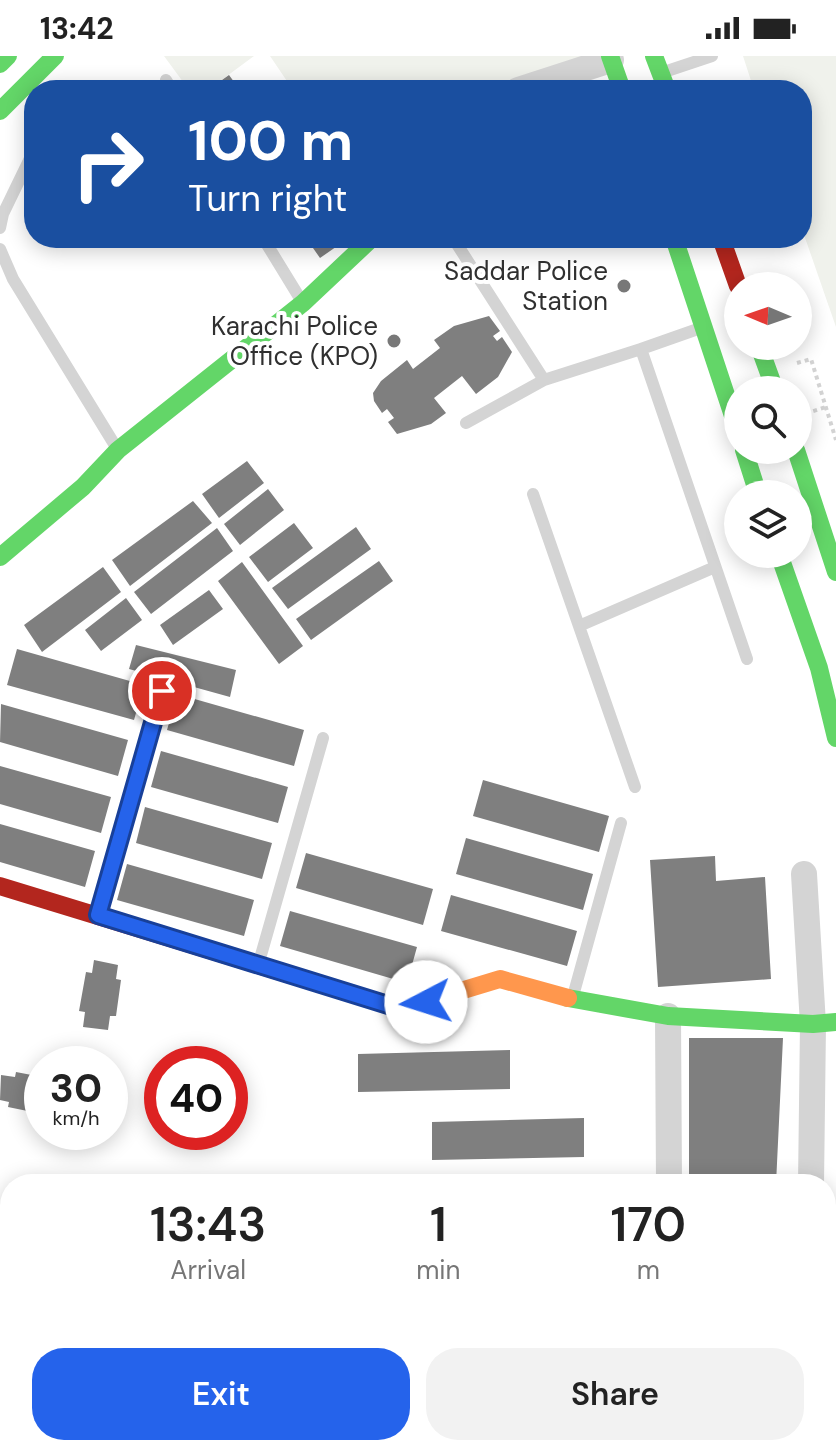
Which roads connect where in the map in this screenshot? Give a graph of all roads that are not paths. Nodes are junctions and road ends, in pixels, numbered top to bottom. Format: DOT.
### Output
graph roads {
  1 [pos="8,56"];
  2 [pos="55,56"];
  3 [pos="712,56"];
  4 [pos="610,58"];
  5 [pos="0,64"];
  6 [pos="660,73"];
  7 [pos="31,80"];
  8 [pos="547,80"];
  9 [pos="618,80"];
  10 [pos="24,87"];
  11 [pos="0,111"];
  12 [pos="24,171"];
  13 [pos="0,228"];
  14 [pos="269,248"];
  15 [pos="361,248"];
  16 [pos="459,248"];
  17 [pos="677,248"];
  18 [pos="725,248"];
  19 [pos="0,249"];
  20 [pos="733,272"];
  21 [pos="303,303"];
  22 [pos="705,327"];
  23 [pos="641,349"];
  24 [pos="544,380"];
  25 [pos="724,387"];
  26 [pos="466,423"];
  27 [pos="118,450"];
  28 [pos="801,464"];
  29 [pos="533,494"];
  30 [pos="0,557"];
  31 [pos="715,567"];
  32 [pos="784,568"];
  33 [pos="836,572"];
  34 [pos="579,626"];
  35 [pos="747,659"];
  36 [pos="162,691"];
  37 [pos="323,738"];
  38 [pos="836,738"];
  39 [pos="635,787"];
  40 [pos="621,823"];
  41 [pos="804,874"];
  42 [pos="0,886"];
  43 [pos="98,915"];
  44 [pos="258,965"];
  45 [pos="572,999"];
  46 [pos="668,1016"];
  47 [pos="825,1023"];
  48 [pos="669,1174"];
  49 [pos="812,1174"];
  1 -- 5 [label="main road"];
  2 -- 7 [label="main road"];
  3 -- 6 [label="lane"];
  4 -- 8 [label="street"];
  4 -- 9 [label="main road"];
  10 -- 11 [label="main road"];
  12 -- 13 [label="lane"];
  14 -- 21 [label="lane"];
  15 -- 21 [label="main road"];
  16 -- 24 [label="lane"];
  17 -- 22 [label="main road"];
  18 -- 20 [label="main road"];
  19 -- 27 [label="lane"];
  21 -- 27 [label="main road"];
  22 -- 23 [label="lane"];
  22 -- 25 [label="main road"];
  23 -- 24 [label="lane"];
  23 -- 31 [label="lane"];
  24 -- 26 [label="lane"];
  27 -- 30 [label="main road"];
  28 -- 33 [label="main road"];
  29 -- 34 [label="lane"];
  31 -- 34 [label="lane"];
  31 -- 35 [label="lane"];
  32 -- 38 [label="main road"];
  34 -- 39 [label="lane"];
  36 -- 43 [label="lane"];
  37 -- 44 [label="lane"];
  40 -- 45 [label="lane"];
  41 -- 47 [label="street"];
  42 -- 43 [label="main road"];
  43 -- 44 [label="main road"];
  44 -- 45 [label="main road"];
  45 -- 46 [label="main road"];
  46 -- 47 [label="main road"];
  46 -- 48 [label="street"];
  47 -- 49 [label="street"];
}
